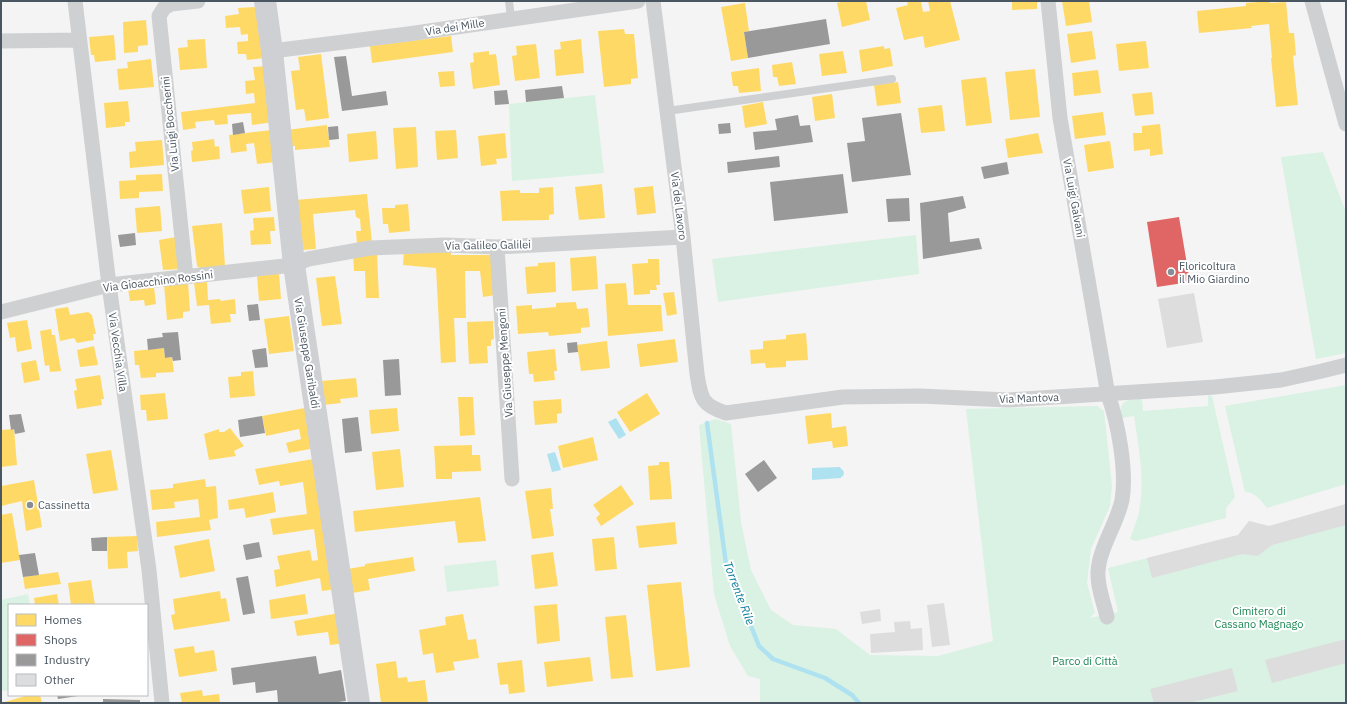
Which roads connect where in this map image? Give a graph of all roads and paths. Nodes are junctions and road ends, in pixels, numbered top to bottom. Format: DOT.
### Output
graph roads {
  1 [pos="75,1"];
  2 [pos="198,1"];
  3 [pos="265,1"];
  4 [pos="509,1"];
  5 [pos="638,1"];
  6 [pos="653,1"];
  7 [pos="1048,1"];
  8 [pos="1312,1"];
  9 [pos="512,18"];
  10 [pos="79,40"];
  11 [pos="1,41"];
  12 [pos="272,51"];
  13 [pos="892,79"];
  14 [pos="667,111"];
  15 [pos="1346,124"];
  16 [pos="683,237"];
  17 [pos="497,247"];
  18 [pos="294,265"];
  19 [pos="186,277"];
  20 [pos="109,285"];
  21 [pos="1,312"];
  22 [pos="1346,365"];
  23 [pos="1108,395"];
  24 [pos="712,408"];
  25 [pos="512,479"];
  26 [pos="1107,617"];
  27 [pos="162,703"];
  28 [pos="359,703"];
  1 -- 10 [label="street, Via Vecchia Villa"];
  2 -- 19 [label="street, Via Luigi Boccherini"];
  3 -- 12 [label="street, Via Giuseppe Garibaldi"];
  4 -- 9 [label="lane"];
  5 -- 9 [label="street, Via dei Mille"];
  6 -- 14 [label="street, Via del Lavoro"];
  7 -- 23 [label="street, Via Luigi Galvani"];
  8 -- 15 [label="street"];
  9 -- 12 [label="street, Via dei Mille"];
  10 -- 11 [label="street"];
  10 -- 20 [label="street, Via Vecchia Villa"];
  12 -- 18 [label="street, Via Giuseppe Garibaldi"];
  13 -- 14 [label="lane"];
  14 -- 16 [label="street, Via del Lavoro"];
  16 -- 17 [label="street, Via Galileo Galilei"];
  16 -- 24 [label="street, Via del Lavoro"];
  17 -- 18 [label="street, Via Galileo Galilei"];
  17 -- 25 [label="street, Via Giuseppe Mengoni"];
  18 -- 19 [label="street, Via Gioacchino Rossini"];
  18 -- 28 [label="street, Via Giuseppe Garibaldi"];
  19 -- 20 [label="street, Via Gioacchino Rossini"];
  20 -- 21 [label="street, Via Gioacchino Rossini"];
  20 -- 27 [label="street, Via Vecchia Villa"];
  22 -- 23 [label="street, Via Mantova"];
  23 -- 24 [label="street, Via Mantova"];
  23 -- 26 [label="street, Via Luigi Galvani"];
}
